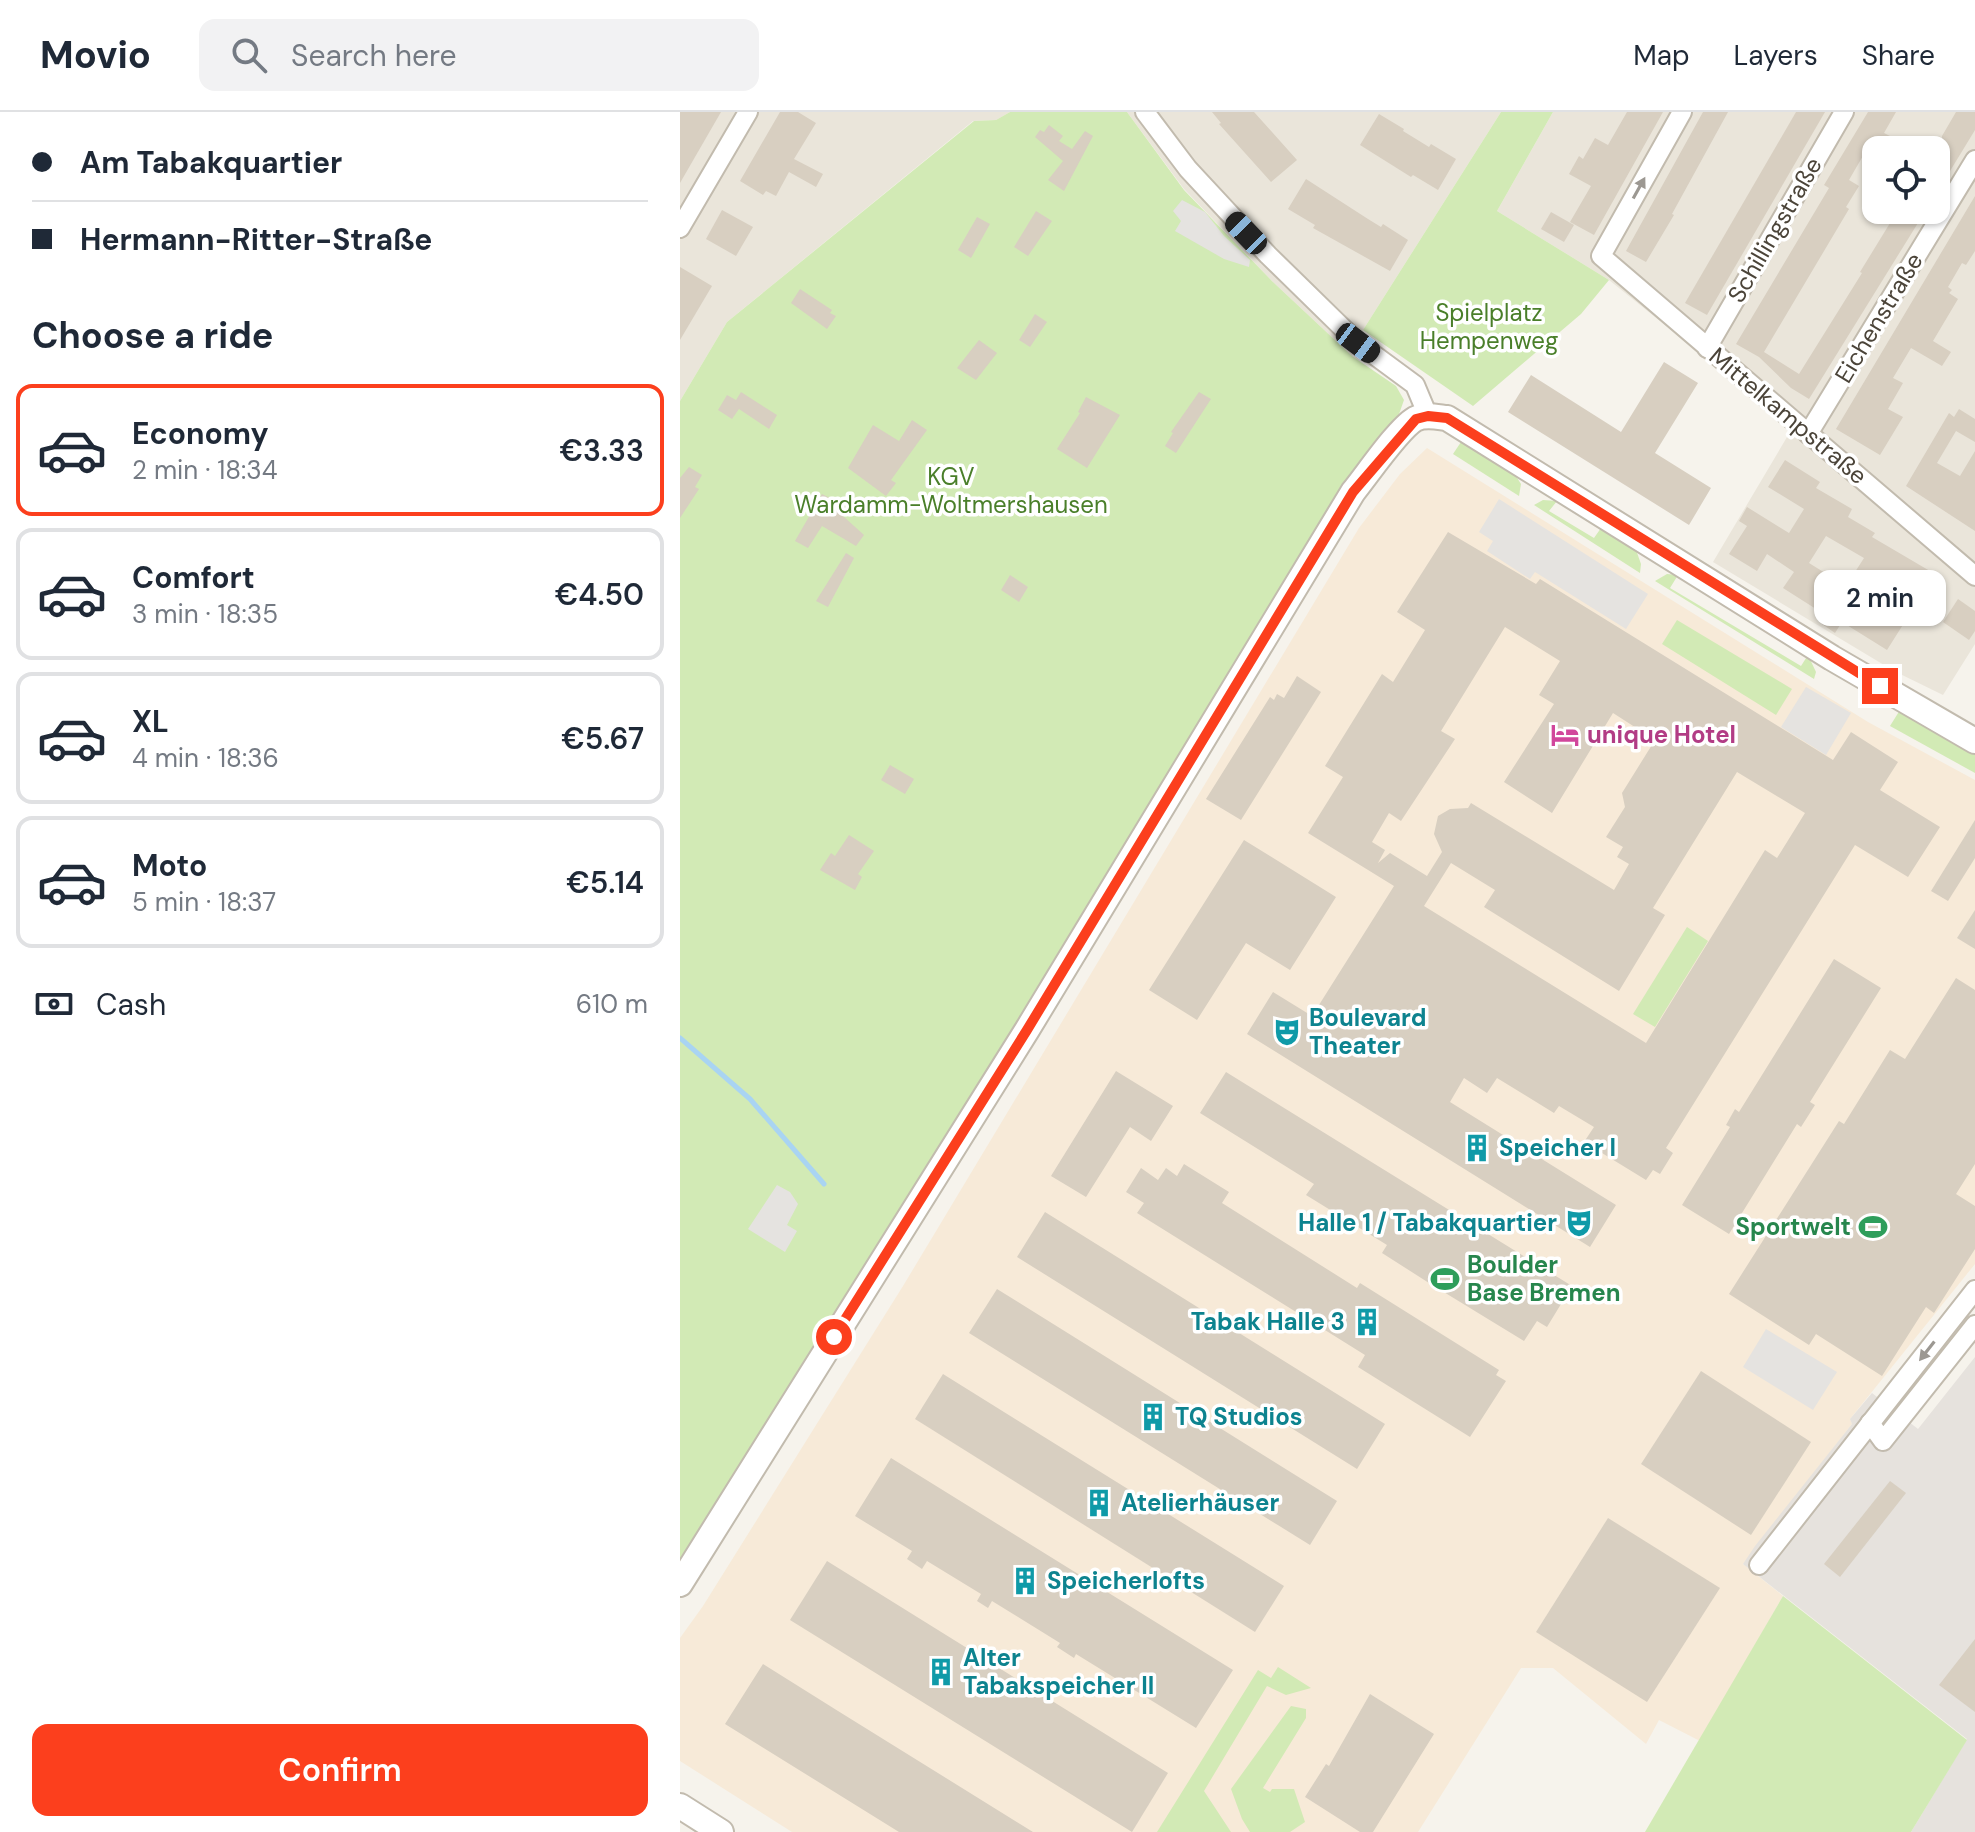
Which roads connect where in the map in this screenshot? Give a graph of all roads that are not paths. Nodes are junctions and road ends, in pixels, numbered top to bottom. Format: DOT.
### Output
graph roads {
  1 [pos="748,112"];
  2 [pos="1145,112"];
  3 [pos="1682,112"];
  4 [pos="1844,112"];
  5 [pos="1975,160"];
  6 [pos="680,228"];
  7 [pos="1707,348"];
  8 [pos="1428,416"];
  9 [pos="1808,434"];
  10 [pos="1975,576"];
  11 [pos="1975,741"];
  12 [pos="1975,1290"];
  13 [pos="1975,1325"];
  14 [pos="1870,1423"];
  15 [pos="1759,1565"];
  16 [pos="680,1584"];
  17 [pos="680,1806"];
  18 [pos="721,1832"];
  1 -- 6 [label="street"];
  2 -- 8 [label="street"];
  7 -- 3 [label="street, Mittelkampstraße, one-way"];
  4 -- 7 [label="street, Schillingstraße"];
  5 -- 9 [label="street, Eichenstraße"];
  7 -- 9 [label="street, Mittelkampstraße"];
  8 -- 11 [label="street"];
  8 -- 16 [label="street"];
  9 -- 10 [label="street, Mittelkampstraße"];
  12 -- 14 [label="street, one-way"];
  13 -- 14 [label="street"];
  14 -- 15 [label="street"];
  17 -- 18 [label="street"];
}
